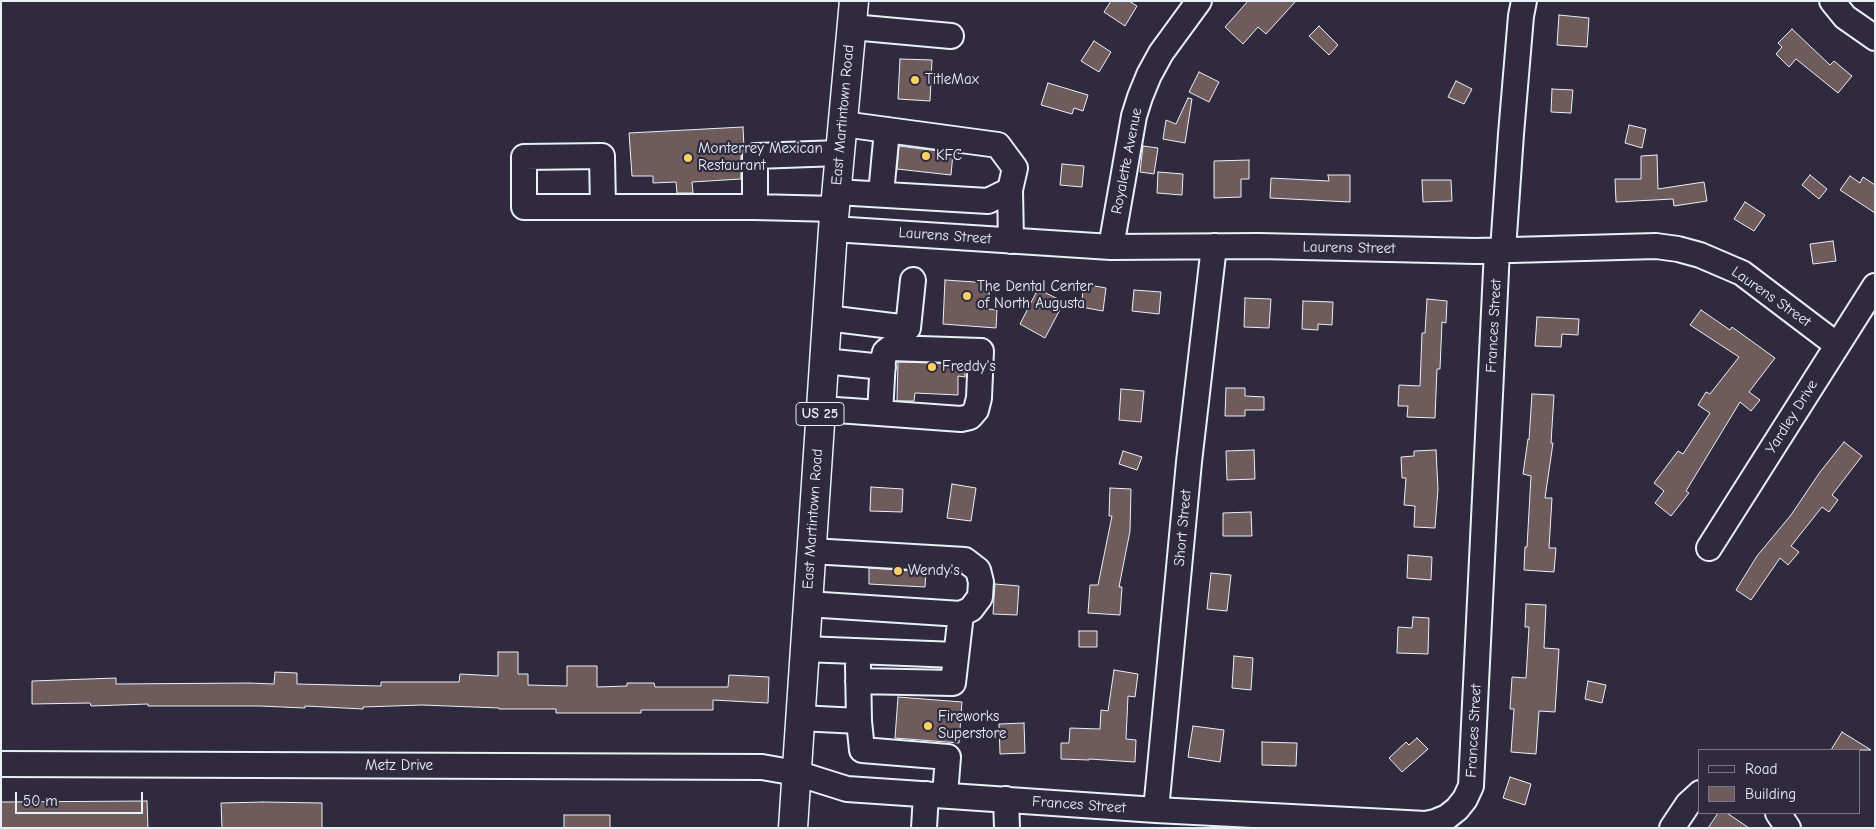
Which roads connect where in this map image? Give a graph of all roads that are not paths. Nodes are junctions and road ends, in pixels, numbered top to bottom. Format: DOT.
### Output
graph roads {
  1 [pos="1199,1"];
  2 [pos="1524,1"];
  3 [pos="1832,1"];
  4 [pos="853,14"];
  5 [pos="951,36"];
  6 [pos="1875,38"];
  7 [pos="843,124"];
  8 [pos="887,130"];
  9 [pos="840,153"];
  10 [pos="1010,190"];
  11 [pos="881,194"];
  12 [pos="603,207"];
  13 [pos="755,207"];
  14 [pos="835,210"];
  15 [pos="1011,241"];
  16 [pos="1214,246"];
  17 [pos="1111,248"];
  18 [pos="1500,250"];
  19 [pos="913,280"];
  20 [pos="1875,286"];
  21 [pos="827,318"];
  22 [pos="1837,345"];
  23 [pos="824,361"];
  24 [pos="883,367"];
  25 [pos="820,409"];
  26 [pos="880,413"];
  27 [pos="1709,548"];
  28 [pos="811,551"];
  29 [pos="807,604"];
  30 [pos="961,614"];
  31 [pos="804,649"];
  32 [pos="858,652"];
  33 [pos="956,655"];
  34 [pos="858,681"];
  35 [pos="799,718"];
  36 [pos="859,721"];
  37 [pos="1,764"];
  38 [pos="796,773"];
  39 [pos="936,795"];
  40 [pos="1698,795"];
  41 [pos="1006,799"];
  42 [pos="1156,810"];
  43 [pos="1779,814"];
  44 [pos="793,828"];
  45 [pos="924,828"];
  46 [pos="1007,828"];
  47 [pos="1672,828"];
  48 [pos="1788,828"];
  1 -- 17 [label="street, Royalette Avenue"];
  2 -- 18 [label="street, Frances Street"];
  3 -- 6 [label="street"];
  4 -- 5 [label="street"];
  4 -- 7 [label="main road, East Martintown Road / US 25"];
  7 -- 8 [label="street"];
  7 -- 9 [label="main road, East Martintown Road / US 25"];
  8 -- 10 [label="street"];
  8 -- 11 [label="street"];
  9 -- 13 [label="street"];
  9 -- 14 [label="main road, East Martintown Road / US 25"];
  10 -- 11 [label="street"];
  10 -- 15 [label="street"];
  11 -- 14 [label="street"];
  12 -- 13 [label="street"];
  13 -- 14 [label="street"];
  14 -- 15 [label="street, Laurens Street"];
  14 -- 21 [label="main road, East Martintown Road / US 25"];
  15 -- 17 [label="street, Laurens Street"];
  16 -- 17 [label="street, Laurens Street"];
  16 -- 18 [label="street, Laurens Street"];
  16 -- 42 [label="street, Short Street"];
  18 -- 22 [label="street, Laurens Street"];
  18 -- 42 [label="street, Frances Street"];
  19 -- 21 [label="street"];
  20 -- 22 [label="street, Yardley Drive"];
  21 -- 23 [label="main road, East Martintown Road / US 25"];
  22 -- 27 [label="street, Yardley Drive"];
  23 -- 24 [label="street"];
  23 -- 25 [label="main road, East Martintown Road / US 25"];
  24 -- 26 [label="street"];
  24 -- 26 [label="street"];
  25 -- 26 [label="street"];
  25 -- 28 [label="main road, East Martintown Road / US 25"];
  28 -- 29 [label="main road, East Martintown Road / US 25"];
  28 -- 30 [label="street"];
  29 -- 30 [label="street"];
  29 -- 31 [label="main road, East Martintown Road / US 25"];
  30 -- 33 [label="street"];
  31 -- 32 [label="street"];
  31 -- 35 [label="main road, East Martintown Road / US 25"];
  32 -- 33 [label="street"];
  32 -- 34 [label="street"];
  33 -- 34 [label="street"];
  34 -- 36 [label="street"];
  35 -- 36 [label="street"];
  35 -- 38 [label="main road, East Martintown Road / US 25"];
  36 -- 39 [label="street"];
  37 -- 38 [label="street, Metz Drive"];
  38 -- 39 [label="street, Frances Street"];
  38 -- 44 [label="main road, East Martintown Road / US 25"];
  39 -- 41 [label="street, Frances Street"];
  39 -- 45 [label="street"];
  40 -- 47 [label="street"];
  41 -- 42 [label="street, Frances Street"];
  41 -- 46 [label="street"];
  43 -- 48 [label="street"];
}
